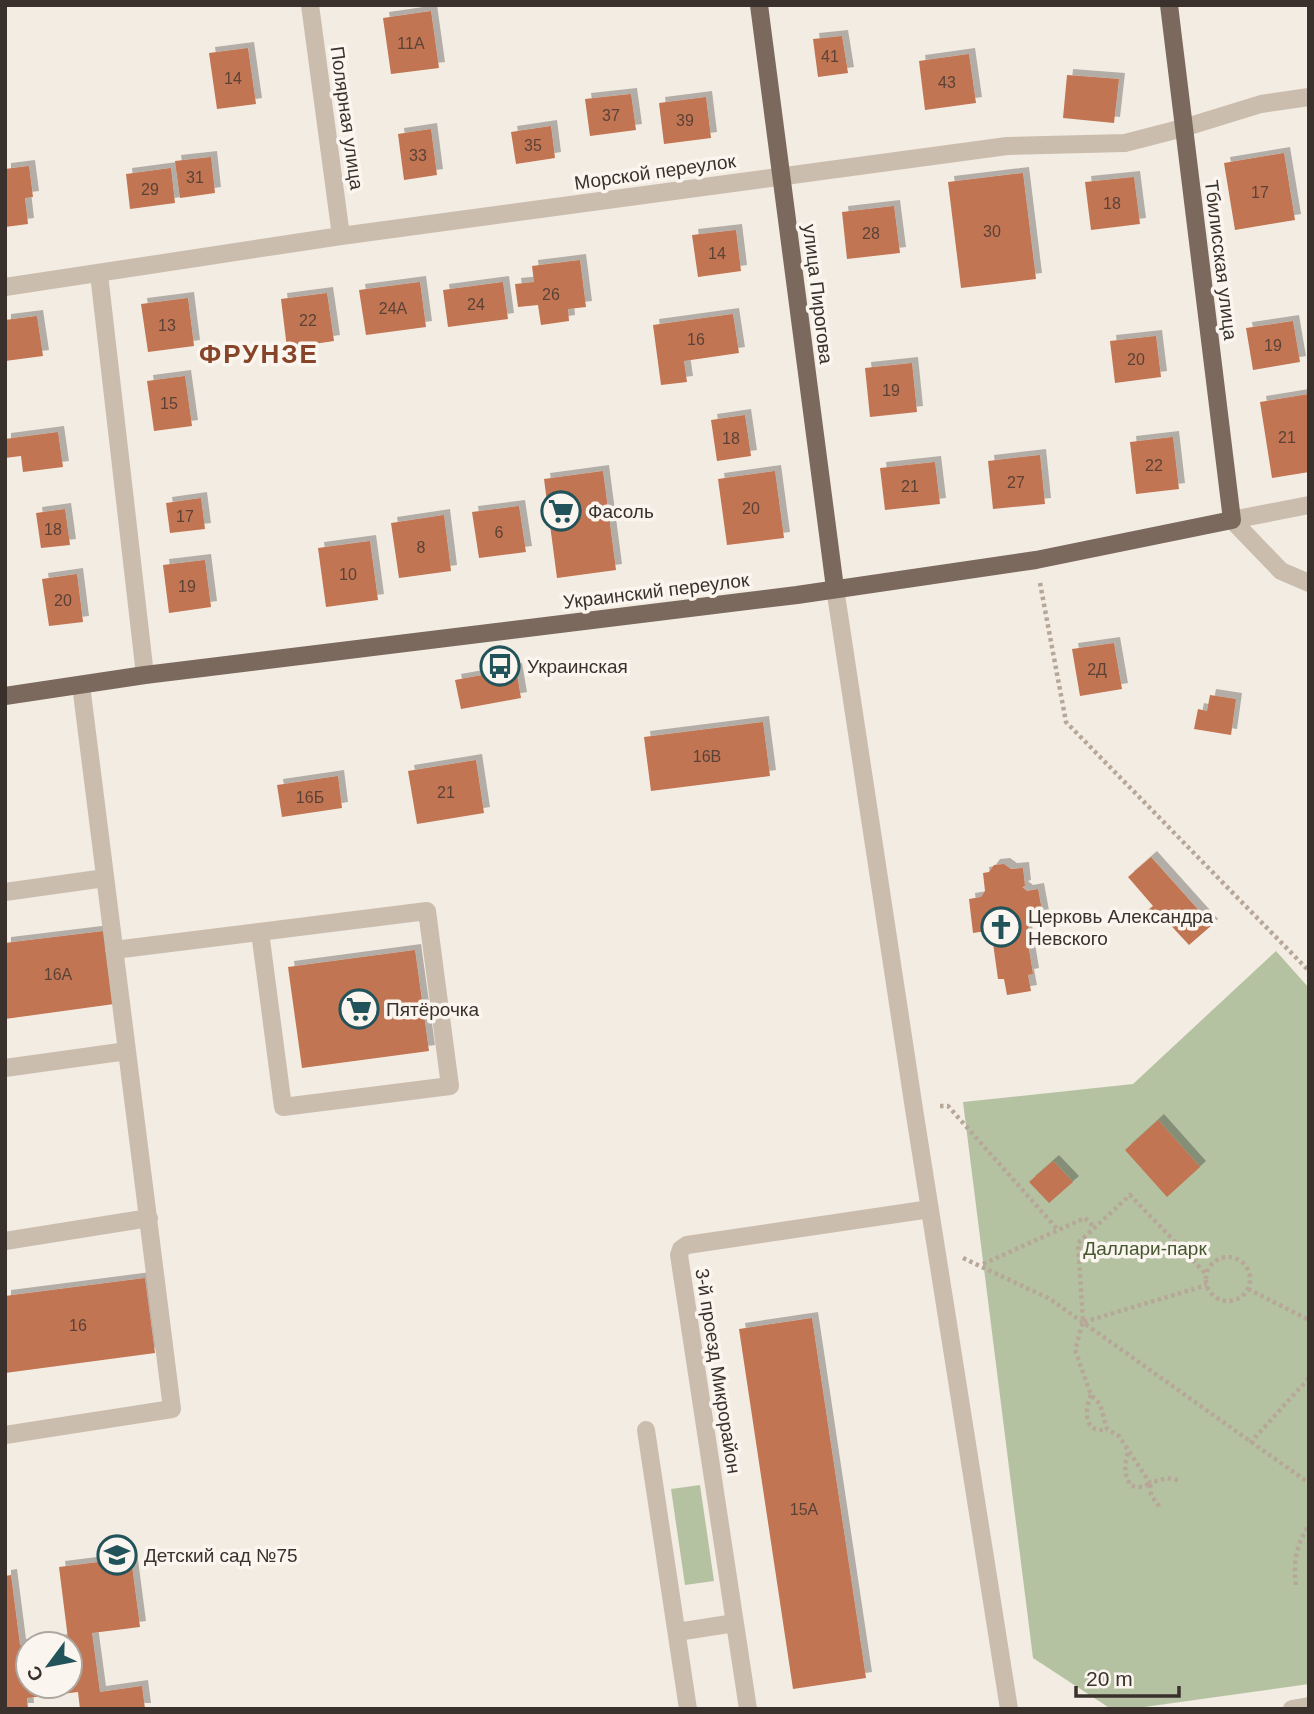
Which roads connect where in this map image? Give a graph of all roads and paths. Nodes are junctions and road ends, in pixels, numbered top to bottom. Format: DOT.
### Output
graph roads {
  1 [pos="310,5"];
  2 [pos="759,5"];
  3 [pos="1169,5"];
  4 [pos="1309,97"];
  5 [pos="1184,128"];
  6 [pos="782,176"];
  7 [pos="341,236"];
  8 [pos="99,274"];
  9 [pos="5,287"];
  10 [pos="1309,505"];
  11 [pos="1232,520"];
  12 [pos="1036,560"];
  13 [pos="1309,583"];
  14 [pos="835,588"];
  15 [pos="145,675"];
  16 [pos="81,685"];
  17 [pos="5,696"];
  18 [pos="105,878"];
  19 [pos="5,892"];
  20 [pos="260,932"];
  21 [pos="114,950"];
  22 [pos="1309,971"];
  23 [pos="127,1051"];
  24 [pos="5,1068"];
  25 [pos="914,1109"];
  26 [pos="930,1209"];
  27 [pos="149,1218"];
  28 [pos="1095,1228"];
  29 [pos="1058,1230"];
  30 [pos="5,1241"];
  31 [pos="936,1248"];
  32 [pos="982,1265"];
  33 [pos="1206,1274"];
  34 [pos="1207,1284"];
  35 [pos="1248,1289"];
  36 [pos="1309,1320"];
  37 [pos="1083,1322"];
  38 [pos="1309,1378"];
  39 [pos="1091,1395"];
  40 [pos="1107,1429"];
  41 [pos="646,1430"];
  42 [pos="5,1434"];
  43 [pos="1250,1443"];
  44 [pos="1128,1452"];
  45 [pos="1178,1480"];
  46 [pos="1150,1483"];
  47 [pos="1309,1483"];
  48 [pos="1161,1509"];
  49 [pos="1309,1526"];
  50 [pos="1296,1585"];
  51 [pos="735,1623"];
  52 [pos="677,1632"];
  53 [pos="1309,1706"];
  54 [pos="688,1709"];
  55 [pos="748,1709"];
  56 [pos="1009,1709"];
  57 [pos="1292,1709"];
  1 -- 7 [label="street, Полярная улица"];
  2 -- 6 [label="main road, улица Пирогова"];
  3 -- 5 [label="main road, Тбилисская улица"];
  4 -- 5 [label="street, Морской переулок"];
  5 -- 6 [label="street, Морской переулок"];
  5 -- 11 [label="main road, Тбилисская улица"];
  6 -- 7 [label="street, Морской переулок"];
  6 -- 14 [label="main road, улица Пирогова"];
  7 -- 8 [label="street, Морской переулок"];
  8 -- 9 [label="street, Морской переулок"];
  8 -- 15 [label="street"];
  10 -- 11 [label="street, Украинский переулок"];
  11 -- 12 [label="main road, Украинский переулок"];
  11 -- 13 [label="street"];
  12 -- 14 [label="main road, Украинский переулок"];
  12 -- 22 [label="path"];
  14 -- 15 [label="main road, Украинский переулок"];
  14 -- 25 [label="street"];
  15 -- 16 [label="main road, Украинский переулок"];
  16 -- 17 [label="main road, Украинский переулок"];
  16 -- 18 [label="street"];
  18 -- 19 [label="street"];
  18 -- 21 [label="street"];
  20 -- 20 [label="street"];
  20 -- 21 [label="street"];
  21 -- 23 [label="street"];
  23 -- 24 [label="street"];
  23 -- 27 [label="street"];
  25 -- 26 [label="street"];
  25 -- 29 [label="path"];
  26 -- 31 [label="street"];
  26 -- 51 [label="street, 3-й проезд Микрорайон"];
  27 -- 30 [label="street"];
  27 -- 42 [label="street"];
  28 -- 29 [label="path"];
  28 -- 33 [label="path"];
  28 -- 37 [label="path"];
  29 -- 32 [label="path"];
  31 -- 32 [label="path"];
  31 -- 56 [label="street"];
  32 -- 37 [label="path"];
  33 -- 34 [label="path"];
  33 -- 35 [label="path"];
  34 -- 35 [label="path"];
  34 -- 37 [label="path"];
  35 -- 36 [label="path"];
  37 -- 39 [label="path"];
  37 -- 43 [label="path"];
  38 -- 43 [label="path"];
  39 -- 40 [label="path"];
  39 -- 40 [label="path"];
  40 -- 44 [label="path"];
  41 -- 52 [label="street"];
  43 -- 47 [label="path"];
  44 -- 46 [label="path"];
  44 -- 46 [label="path"];
  45 -- 46 [label="path"];
  46 -- 48 [label="path"];
  49 -- 50 [label="path"];
  51 -- 52 [label="street"];
  51 -- 55 [label="street, 3-й проезд Микрорайон"];
  52 -- 54 [label="street"];
  53 -- 57 [label="street"];
}
